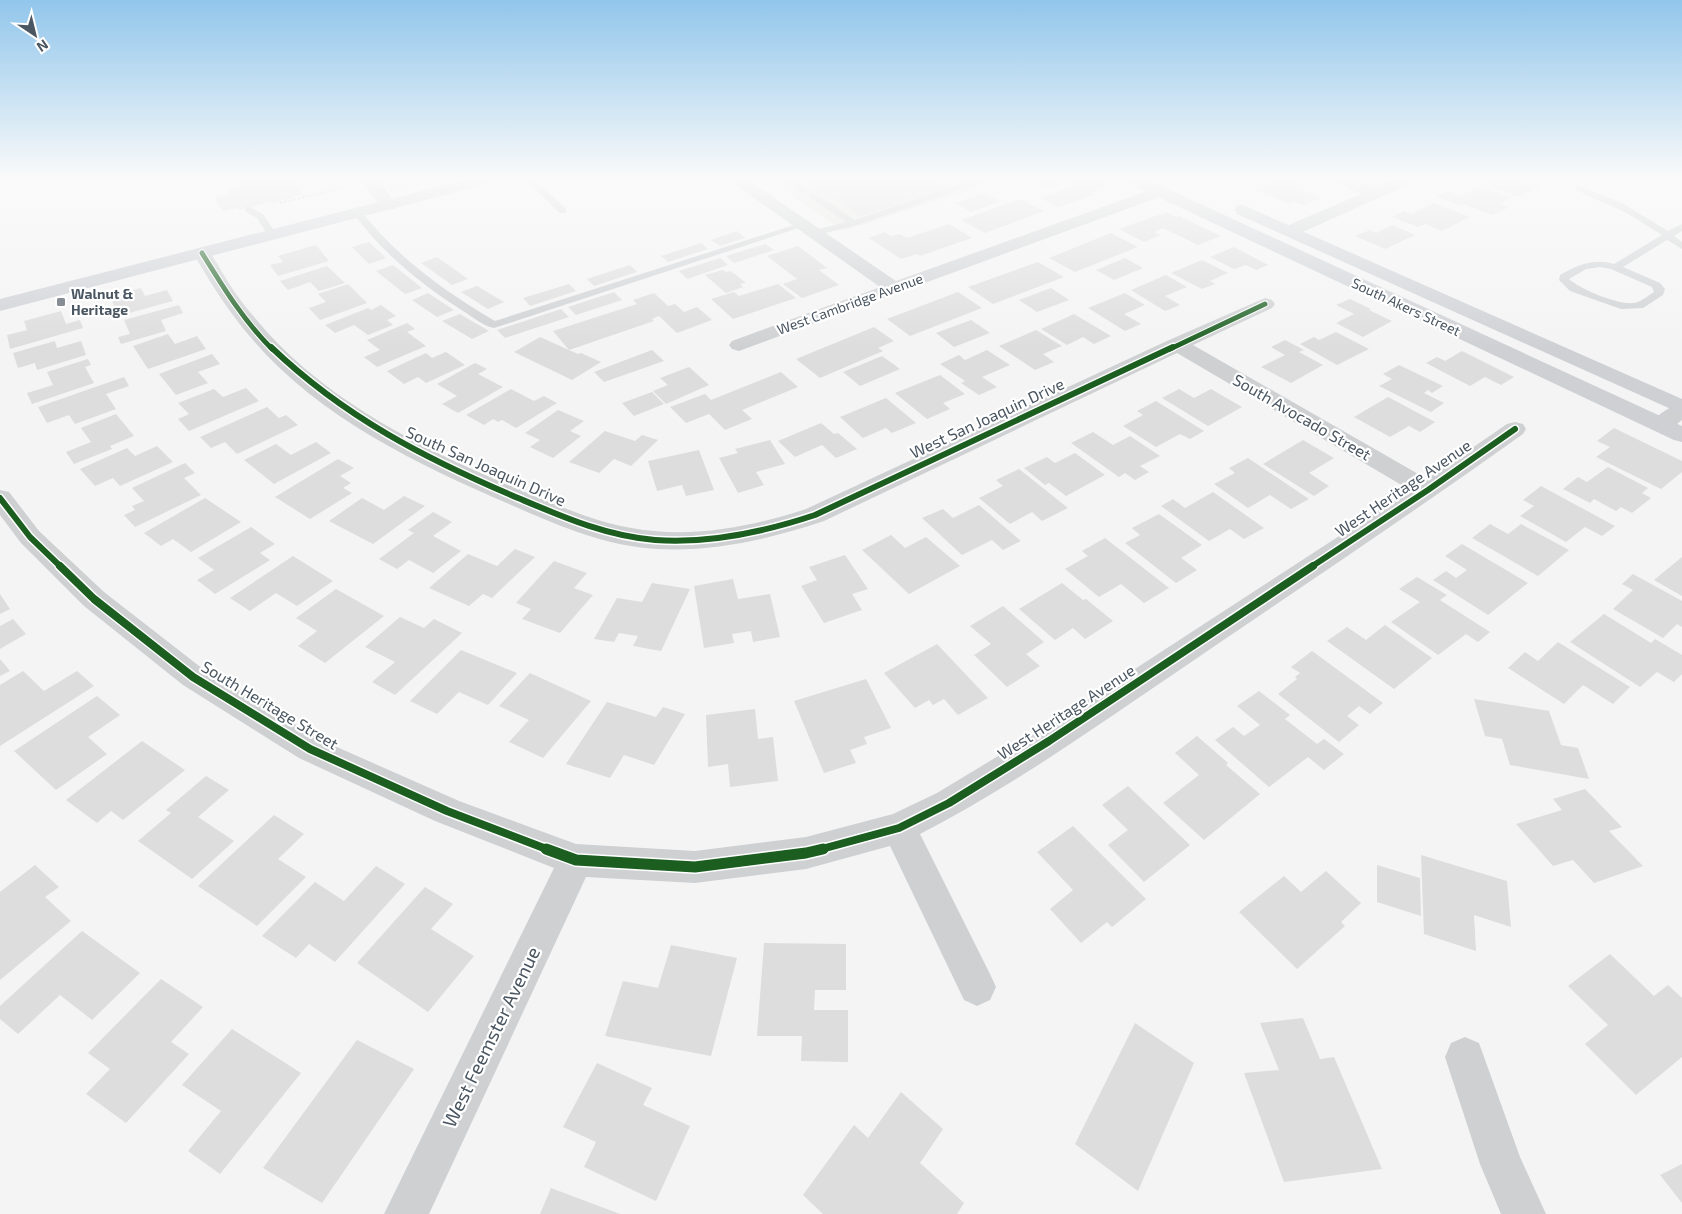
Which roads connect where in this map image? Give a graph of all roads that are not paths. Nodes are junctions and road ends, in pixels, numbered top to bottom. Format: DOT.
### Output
graph roads {
  1 [pos="272,235"];
  2 [pos="373,235"];
  3 [pos="790,235"];
  4 [pos="816,235"];
  5 [pos="1041,235"];
  6 [pos="1251,235"];
  7 [pos="1298,235"];
  8 [pos="1665,236"];
  9 [pos="1682,238"];
  10 [pos="1682,246"];
  11 [pos="202,253"];
  12 [pos="1615,266"];
  13 [pos="893,288"];
  14 [pos="0,304"];
  15 [pos="1264,304"];
  16 [pos="1176,344"];
  17 [pos="739,345"];
  18 [pos="1682,408"];
  19 [pos="1661,425"];
  20 [pos="1515,429"];
  21 [pos="1682,435"];
  22 [pos="1428,490"];
  23 [pos="0,498"];
  24 [pos="715,540"];
  25 [pos="899,828"];
  26 [pos="576,860"];
  27 [pos="977,987"];
  28 [pos="1465,1058"];
  29 [pos="406,1214"];
  30 [pos="1524,1214"];
  1 -- 11 [label="main road"];
  2 -- 3 [label="lane"];
  4 -- 13 [label="street"];
  5 -- 13 [label="street, West Cambridge Avenue"];
  6 -- 19 [label="main road, South Akers Street"];
  7 -- 18 [label="main road, South Akers Street"];
  8 -- 9 [label="lane"];
  8 -- 10 [label="lane"];
  8 -- 12 [label="lane"];
  11 -- 14 [label="main road"];
  11 -- 24 [label="street, South San Joaquin Drive"];
  12 -- 12 [label="lane"];
  13 -- 17 [label="street, West Cambridge Avenue"];
  15 -- 16 [label="street, West San Joaquin Drive"];
  16 -- 22 [label="street, South Avocado Street"];
  16 -- 24 [label="street, West San Joaquin Drive"];
  18 -- 19 [label="street"];
  19 -- 21 [label="main road, South Akers Street"];
  20 -- 22 [label="street, West Heritage Avenue"];
  22 -- 25 [label="street, West Heritage Avenue"];
  23 -- 26 [label="street, South Heritage Street"];
  25 -- 26 [label="street, West Heritage Avenue"];
  25 -- 27 [label="street"];
  26 -- 29 [label="street, West Feemster Avenue"];
  28 -- 30 [label="street"];
}
